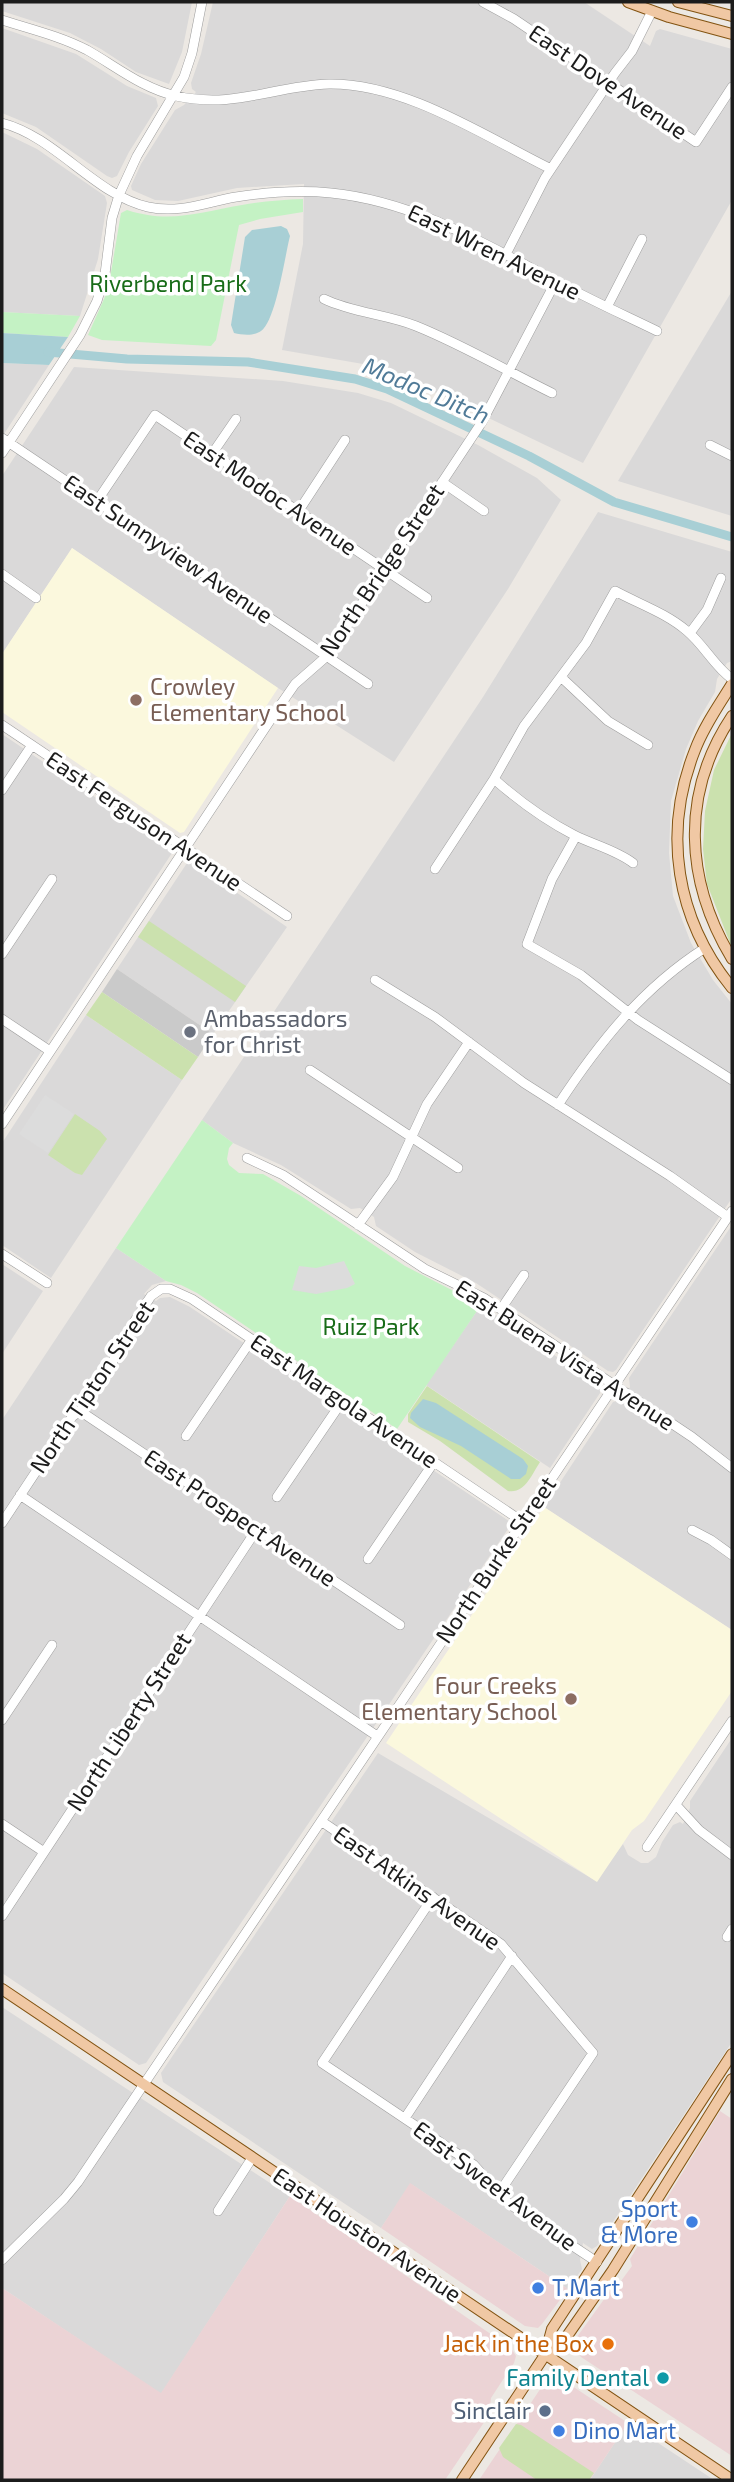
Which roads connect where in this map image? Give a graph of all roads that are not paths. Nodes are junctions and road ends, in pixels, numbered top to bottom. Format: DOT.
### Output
graph roads {
  1 [pos="202,2"];
  2 [pos="484,2"];
  3 [pos="628,2"];
  4 [pos="678,2"];
  5 [pos="652,11"];
  6 [pos="732,16"];
  7 [pos="2,20"];
  8 [pos="732,34"];
  9 [pos="608,82"];
  10 [pos="732,87"];
  11 [pos="174,96"];
  12 [pos="2,123"];
  13 [pos="551,169"];
  14 [pos="119,195"];
  15 [pos="642,239"];
  16 [pos="506,254"];
  17 [pos="556,281"];
  18 [pos="324,299"];
  19 [pos="607,307"];
  20 [pos="656,331"];
  21 [pos="510,372"];
  22 [pos="552,393"];
  23 [pos="236,419"];
  24 [pos="5,440"];
  25 [pos="345,440"];
  26 [pos="710,445"];
  27 [pos="2,453"];
  28 [pos="212,454"];
  29 [pos="732,456"];
  30 [pos="442,482"];
  31 [pos="97,501"];
  32 [pos="484,511"];
  33 [pos="298,512"];
  34 [pos="384,570"];
  35 [pos="2,575"];
  36 [pos="721,578"];
  37 [pos="36,598"];
  38 [pos="427,598"];
  39 [pos="690,633"];
  40 [pos="327,656"];
  41 [pos="562,678"];
  42 [pos="732,682"];
  43 [pos="368,684"];
  44 [pos="732,716"];
  45 [pos="2,725"];
  46 [pos="32,745"];
  47 [pos="648,746"];
  48 [pos="494,779"];
  49 [pos="2,790"];
  50 [pos="576,836"];
  51 [pos="185,848"];
  52 [pos="634,863"];
  53 [pos="435,869"];
  54 [pos="52,879"];
  55 [pos="287,916"];
  56 [pos="705,948"];
  57 [pos="2,954"];
  58 [pos="732,959"];
  59 [pos="375,979"];
  60 [pos="732,988"];
  61 [pos="628,1012"];
  62 [pos="2,1019"];
  63 [pos="469,1042"];
  64 [pos="50,1051"];
  65 [pos="310,1070"];
  66 [pos="732,1080"];
  67 [pos="558,1105"];
  68 [pos="2,1124"];
  69 [pos="411,1138"];
  70 [pos="247,1158"];
  71 [pos="458,1168"];
  72 [pos="730,1214"];
  73 [pos="358,1225"];
  74 [pos="2,1254"];
  75 [pos="524,1275"];
  76 [pos="47,1283"];
  77 [pos="161,1289"];
  78 [pos="501,1308"];
  79 [pos="252,1339"];
  80 [pos="614,1385"];
  81 [pos="343,1400"];
  82 [pos="80,1411"];
  83 [pos="186,1436"];
  84 [pos="434,1462"];
  85 [pos="732,1468"];
  86 [pos="20,1495"];
  87 [pos="277,1497"];
  88 [pos="523,1522"];
  89 [pos="2,1523"];
  90 [pos="257,1529"];
  91 [pos="692,1530"];
  92 [pos="732,1555"];
  93 [pos="369,1559"];
  94 [pos="199,1616"];
  95 [pos="400,1625"];
  96 [pos="52,1645"];
  97 [pos="2,1720"];
  98 [pos="732,1721"];
  99 [pos="377,1736"];
  100 [pos="676,1805"];
  101 [pos="321,1821"];
  102 [pos="2,1824"];
  103 [pos="647,1847"];
  104 [pos="44,1852"];
  105 [pos="732,1855"];
  106 [pos="433,1897"];
  107 [pos="2,1916"];
  108 [pos="512,1956"];
  109 [pos="2,1989"];
  110 [pos="732,2054"];
  111 [pos="732,2079"];
  112 [pos="143,2084"];
  113 [pos="405,2118"];
  114 [pos="252,2158"];
  115 [pos="499,2193"];
  116 [pos="218,2211"];
  117 [pos="2,2260"];
  118 [pos="597,2262"];
  119 [pos="545,2354"];
  120 [pos="462,2480"];
  121 [pos="732,2480"];
  1 -- 11 [label="street"];
  2 -- 9 [label="street, East Dove Avenue"];
  3 -- 5 [label="main road"];
  4 -- 6 [label="main road"];
  5 -- 8 [label="main road"];
  5 -- 9 [label="street"];
  7 -- 11 [label="street"];
  9 -- 10 [label="street, East Dove Avenue"];
  9 -- 13 [label="street"];
  11 -- 13 [label="street"];
  11 -- 14 [label="street"];
  12 -- 14 [label="street, East Wren Avenue"];
  13 -- 16 [label="street"];
  14 -- 16 [label="street, East Wren Avenue"];
  14 -- 24 [label="street"];
  15 -- 19 [label="street"];
  16 -- 17 [label="street, East Wren Avenue"];
  17 -- 19 [label="street, East Wren Avenue"];
  17 -- 21 [label="street, North Bridge Street"];
  18 -- 21 [label="street"];
  19 -- 20 [label="street, East Wren Avenue"];
  21 -- 22 [label="street"];
  21 -- 30 [label="street, North Bridge Street"];
  23 -- 28 [label="street"];
  24 -- 27 [label="street"];
  24 -- 31 [label="street, East Sunnyview Avenue"];
  25 -- 33 [label="street"];
  26 -- 29 [label="street"];
  28 -- 31 [label="street, East Modoc Avenue"];
  28 -- 33 [label="street, East Modoc Avenue"];
  30 -- 32 [label="street"];
  30 -- 34 [label="street, North Bridge Street"];
  31 -- 40 [label="street, East Sunnyview Avenue"];
  33 -- 34 [label="street, East Modoc Avenue"];
  34 -- 38 [label="street, East Modoc Avenue"];
  34 -- 40 [label="street, North Bridge Street"];
  35 -- 37 [label="street"];
  36 -- 39 [label="street"];
  39 -- 41 [label="street"];
  39 -- 42 [label="street"];
  40 -- 43 [label="street, East Sunnyview Avenue"];
  40 -- 51 [label="street, North Bridge Street"];
  41 -- 47 [label="street"];
  41 -- 48 [label="street"];
  42 -- 56 [label="main road"];
  44 -- 58 [label="main road"];
  45 -- 46 [label="street, East Ferguson Avenue"];
  46 -- 49 [label="street"];
  46 -- 51 [label="street, East Ferguson Avenue"];
  48 -- 50 [label="street"];
  48 -- 53 [label="street"];
  50 -- 52 [label="street"];
  50 -- 61 [label="street"];
  51 -- 55 [label="street, East Ferguson Avenue"];
  51 -- 64 [label="street, North Bridge Street"];
  54 -- 57 [label="street"];
  56 -- 60 [label="main road"];
  56 -- 61 [label="street"];
  59 -- 63 [label="street"];
  61 -- 66 [label="street"];
  61 -- 67 [label="street"];
  62 -- 64 [label="street"];
  63 -- 67 [label="street"];
  63 -- 69 [label="street"];
  64 -- 68 [label="street, North Bridge Street"];
  65 -- 69 [label="street"];
  67 -- 72 [label="street"];
  69 -- 71 [label="street"];
  69 -- 73 [label="street"];
  70 -- 73 [label="street, East Buena Vista Avenue"];
  72 -- 80 [label="street, North Burke Street"];
  73 -- 78 [label="street, East Buena Vista Avenue"];
  74 -- 76 [label="street"];
  75 -- 78 [label="street"];
  77 -- 79 [label="street, East Margola Avenue"];
  77 -- 82 [label="street, North Tipton Street"];
  78 -- 80 [label="street, East Buena Vista Avenue"];
  79 -- 81 [label="street, East Margola Avenue"];
  79 -- 83 [label="street"];
  80 -- 85 [label="street, East Buena Vista Avenue"];
  80 -- 88 [label="street, North Burke Street"];
  81 -- 84 [label="street, East Margola Avenue"];
  81 -- 87 [label="street"];
  82 -- 86 [label="street, North Tipton Street"];
  82 -- 90 [label="street, East Prospect Avenue"];
  84 -- 88 [label="street, East Margola Avenue"];
  84 -- 93 [label="street"];
  86 -- 89 [label="street, North Tipton Street"];
  86 -- 94 [label="street"];
  88 -- 99 [label="street, North Burke Street"];
  90 -- 94 [label="street, North Liberty Street"];
  90 -- 95 [label="street, East Prospect Avenue"];
  91 -- 92 [label="street"];
  94 -- 99 [label="street"];
  94 -- 104 [label="street, North Liberty Street"];
  96 -- 97 [label="street"];
  98 -- 100 [label="street"];
  99 -- 101 [label="street, North Burke Street"];
  100 -- 103 [label="street"];
  100 -- 105 [label="street"];
  101 -- 106 [label="street, East Atkins Avenue"];
  101 -- 112 [label="street, North Burke Street"];
  102 -- 104 [label="street"];
  104 -- 107 [label="street, North Liberty Street"];
  106 -- 108 [label="street, East Atkins Avenue"];
  106 -- 113 [label="street, East Sweet Avenue"];
  108 -- 113 [label="street"];
  108 -- 115 [label="street, East Atkins Avenue"];
  109 -- 112 [label="main road, East Houston Avenue"];
  110 -- 118 [label="main road"];
  111 -- 119 [label="main road"];
  112 -- 114 [label="main road, East Houston Avenue"];
  112 -- 117 [label="street, North Burke Street"];
  113 -- 115 [label="street, East Sweet Avenue"];
  114 -- 116 [label="street"];
  114 -- 119 [label="main road, East Houston Avenue"];
  115 -- 118 [label="street, East Sweet Avenue"];
  118 -- 119 [label="main road"];
  119 -- 120 [label="main road"];
  119 -- 121 [label="main road, East Houston Avenue"];
}
